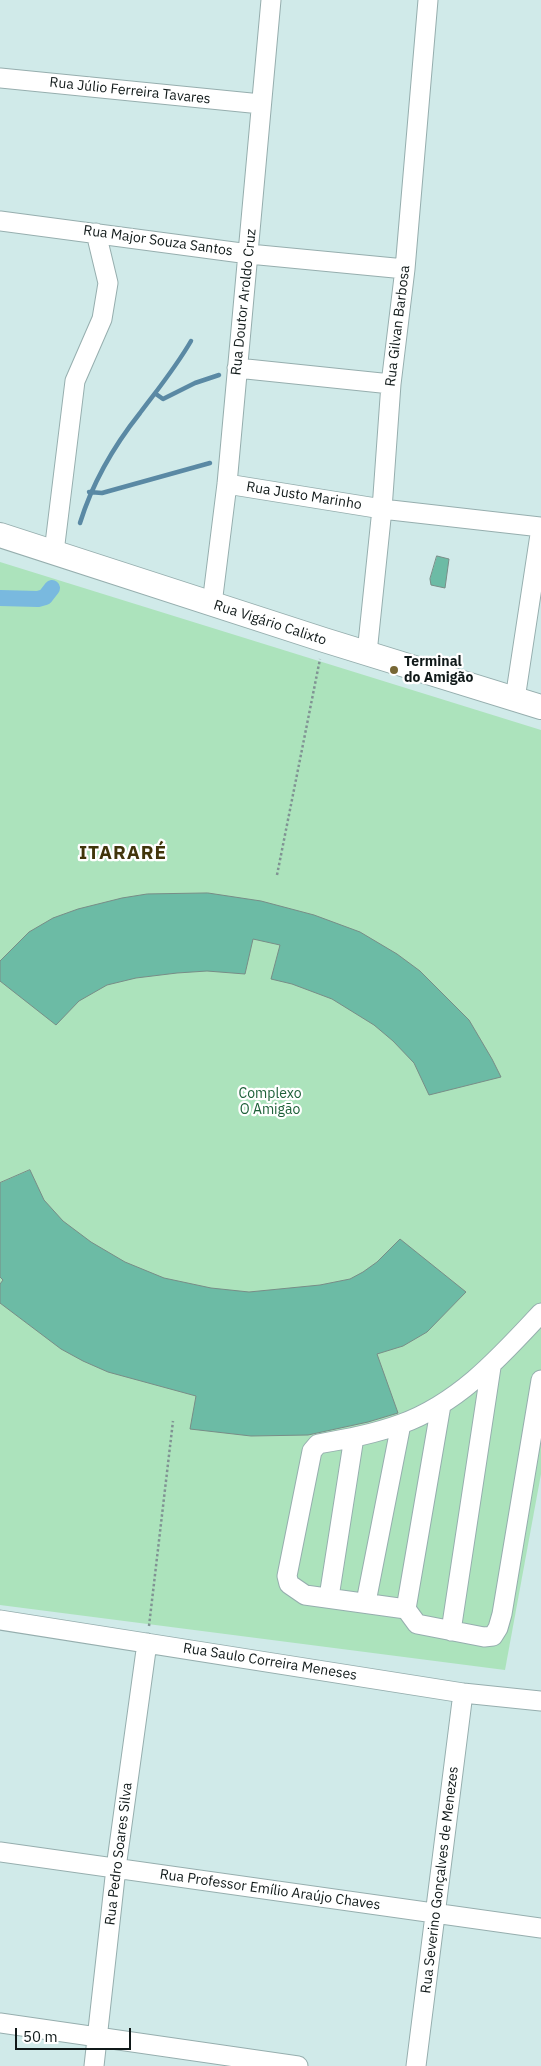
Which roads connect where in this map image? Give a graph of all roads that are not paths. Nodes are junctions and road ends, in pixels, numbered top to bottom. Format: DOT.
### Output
graph roads {
  1 [pos="271,0"];
  2 [pos="428,0"];
  3 [pos="0,78"];
  4 [pos="261,104"];
  5 [pos="0,220"];
  6 [pos="96,233"];
  7 [pos="249,254"];
  8 [pos="405,269"];
  9 [pos="237,368"];
  10 [pos="391,384"];
  11 [pos="227,484"];
  12 [pos="382,509"];
  13 [pos="541,527"];
  14 [pos="0,535"];
  15 [pos="54,552"];
  16 [pos="212,604"];
  17 [pos="367,653"];
  18 [pos="515,698"];
  19 [pos="541,707"];
  20 [pos="541,1313"];
  21 [pos="491,1367"];
  22 [pos="541,1380"];
  23 [pos="441,1405"];
  24 [pos="401,1424"];
  25 [pos="354,1437"];
  26 [pos="329,1597"];
  27 [pos="366,1602"];
  28 [pos="406,1608"];
  29 [pos="0,1620"];
  30 [pos="450,1631"];
  31 [pos="146,1643"];
  32 [pos="463,1693"];
  33 [pos="541,1701"];
  34 [pos="0,1852"];
  35 [pos="116,1868"];
  36 [pos="436,1913"];
  37 [pos="541,1928"];
  38 [pos="0,2023"];
  39 [pos="98,2036"];
  40 [pos="94,2066"];
  41 [pos="298,2066"];
  42 [pos="416,2066"];
  1 -- 4 [label="street, Rua Doutor Aroldo Cruz"];
  2 -- 8 [label="street, Rua Gilvan Barbosa"];
  3 -- 4 [label="street, Rua Júlio Ferreira Tavares"];
  4 -- 7 [label="street, Rua Doutor Aroldo Cruz"];
  5 -- 6 [label="street, Rua Major Souza Santos"];
  6 -- 7 [label="street, Rua Major Souza Santos"];
  6 -- 15 [label="street"];
  7 -- 8 [label="street, Rua Major Souza Santos"];
  7 -- 9 [label="street, Rua Doutor Aroldo Cruz"];
  8 -- 10 [label="street, Rua Gilvan Barbosa"];
  9 -- 10 [label="street"];
  9 -- 11 [label="street, Rua Doutor Aroldo Cruz"];
  10 -- 12 [label="street, Rua Gilvan Barbosa"];
  11 -- 12 [label="street, Rua Justo Marinho"];
  11 -- 16 [label="street, Rua Doutor Aroldo Cruz"];
  12 -- 13 [label="street, Rua Justo Marinho"];
  12 -- 17 [label="street, Rua Gilvan Barbosa"];
  13 -- 18 [label="street"];
  14 -- 15 [label="main road, Rua Vigário Calixto"];
  15 -- 16 [label="main road, Rua Vigário Calixto"];
  16 -- 17 [label="main road, Rua Vigário Calixto"];
  17 -- 18 [label="main road, Rua Vigário Calixto"];
  18 -- 19 [label="main road, Rua Vigário Calixto"];
  20 -- 21 [label="street"];
  21 -- 23 [label="street"];
  21 -- 30 [label="street"];
  22 -- 30 [label="street"];
  23 -- 24 [label="street"];
  23 -- 28 [label="street"];
  24 -- 25 [label="street"];
  24 -- 27 [label="street"];
  25 -- 26 [label="street"];
  25 -- 26 [label="street"];
  26 -- 27 [label="street"];
  27 -- 28 [label="street"];
  28 -- 30 [label="street"];
  29 -- 31 [label="street, Rua Saulo Correira Meneses"];
  31 -- 32 [label="street, Rua Saulo Correira Meneses"];
  31 -- 35 [label="street, Rua Pedro Soares Silva"];
  32 -- 33 [label="street, Rua Saulo Correira Meneses"];
  32 -- 36 [label="street, Rua Severino Gonçalves de Menezes"];
  34 -- 35 [label="street, Rua Professor Emílio Araújo Chaves"];
  35 -- 36 [label="street, Rua Professor Emílio Araújo Chaves"];
  35 -- 39 [label="street, Rua Pedro Soares Silva"];
  36 -- 37 [label="street, Rua Professor Emílio Araújo Chaves"];
  36 -- 42 [label="street, Rua Severino Gonçalves de Menezes"];
  38 -- 39 [label="street"];
  39 -- 40 [label="street, Rua Pedro Soares Silva"];
  39 -- 41 [label="street"];
}
